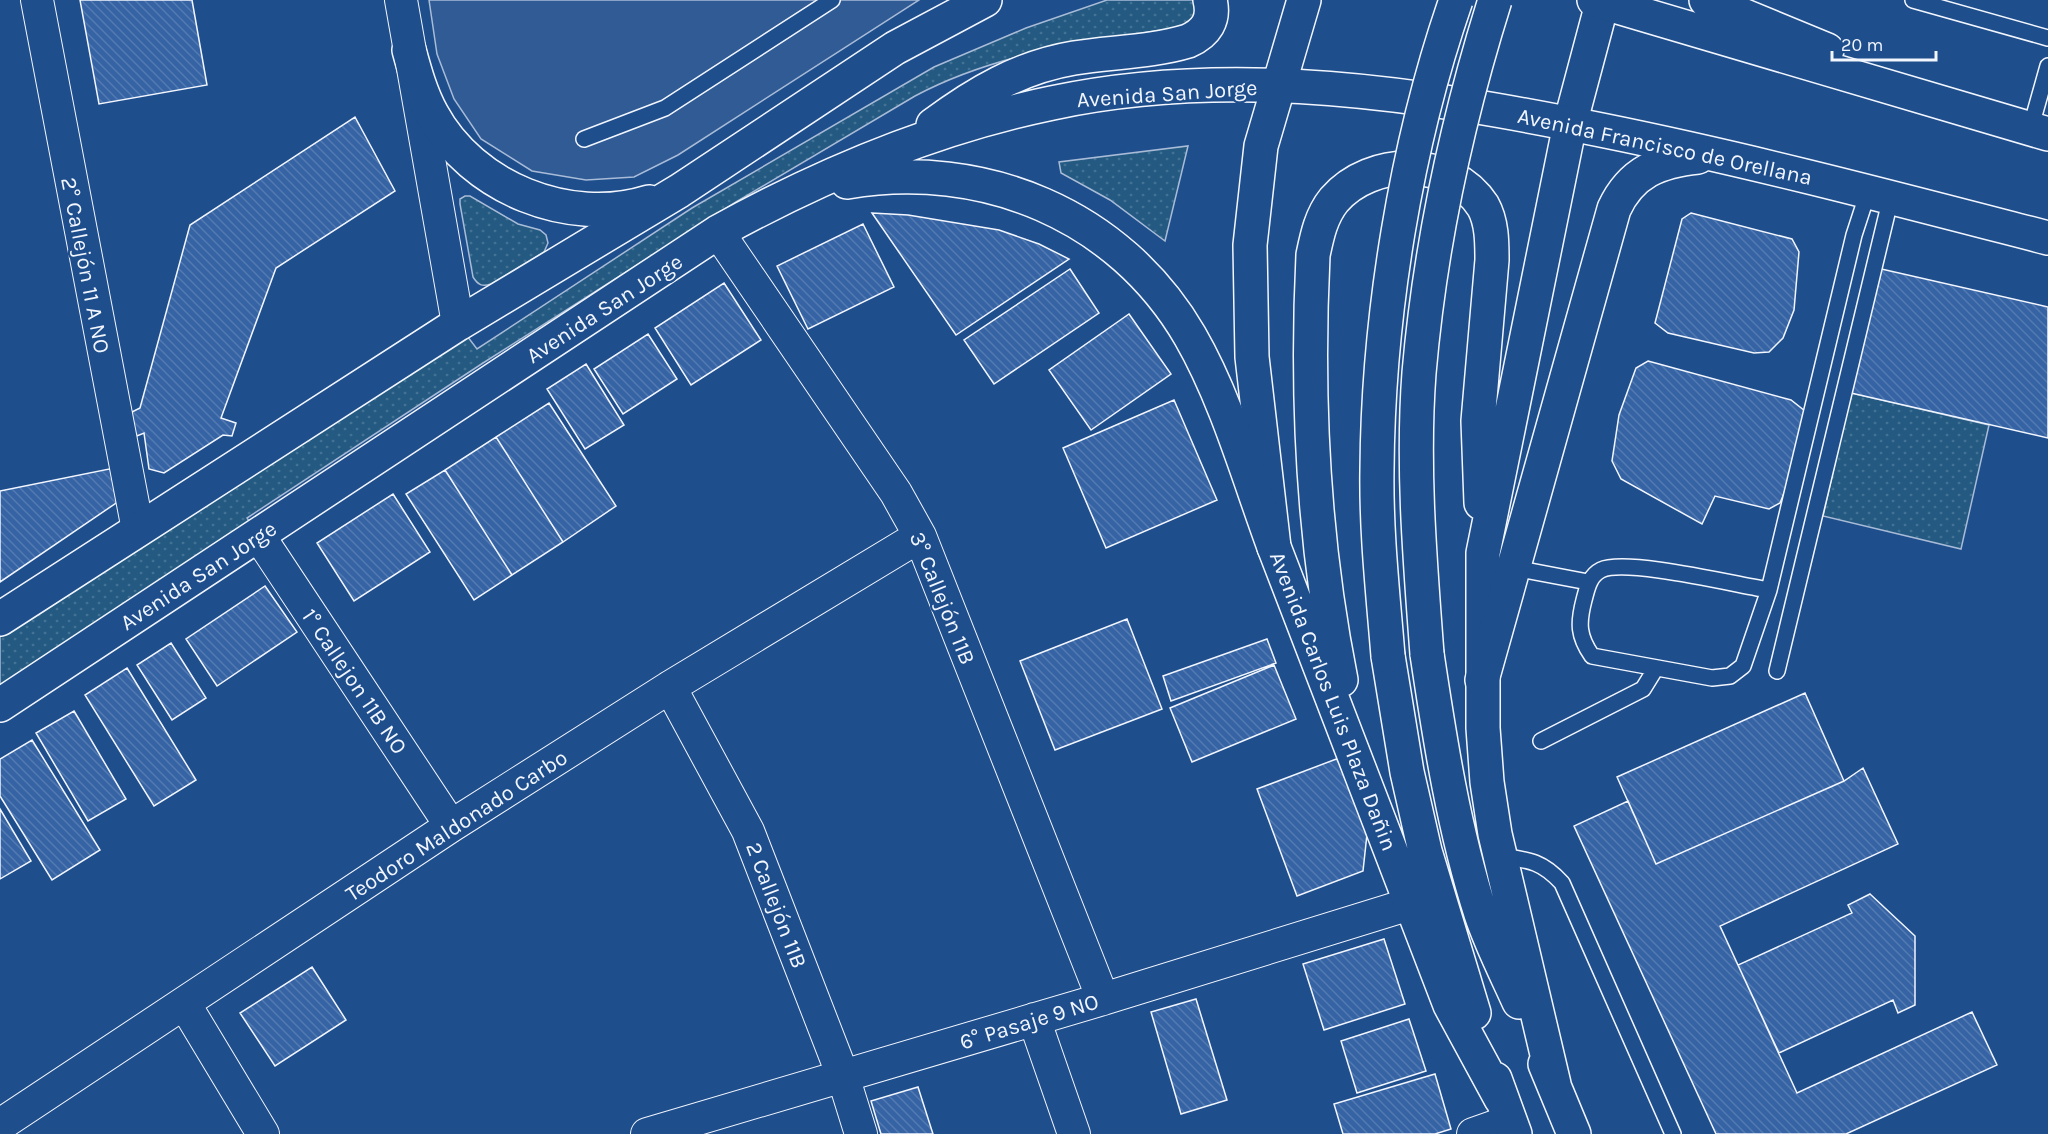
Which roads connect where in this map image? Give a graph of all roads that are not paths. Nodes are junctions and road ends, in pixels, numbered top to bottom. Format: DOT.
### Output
graph roads {
  1 [pos="37,0"];
  2 [pos="401,0"];
  3 [pos="832,0"];
  4 [pos="964,0"];
  5 [pos="985,0"];
  6 [pos="1210,0"];
  7 [pos="1304,0"];
  8 [pos="1456,0"];
  9 [pos="1496,0"];
  10 [pos="1706,0"];
  11 [pos="1913,0"];
  12 [pos="1600,1"];
  13 [pos="2048,38"];
  14 [pos="895,48"];
  15 [pos="409,50"];
  16 [pos="2048,66"];
  17 [pos="1277,86"];
  18 [pos="2044,93"];
  19 [pos="1570,124"];
  20 [pos="2039,132"];
  21 [pos="584,139"];
  22 [pos="904,145"];
  23 [pos="1724,156"];
  24 [pos="679,191"];
  25 [pos="1880,195"];
  26 [pos="752,214"];
  27 [pos="718,232"];
  28 [pos="2048,238"];
  29 [pos="458,324"];
  30 [pos="138,530"];
  31 [pos="259,536"];
  32 [pos="920,536"];
  33 [pos="1274,547"];
  34 [pos="1483,553"];
  35 [pos="1514,568"];
  36 [pos="1588,582"];
  37 [pos="1769,590"];
  38 [pos="0,619"];
  39 [pos="1656,668"];
  40 [pos="1777,671"];
  41 [pos="1482,680"];
  42 [pos="670,687"];
  43 [pos="0,705"];
  44 [pos="1541,741"];
  45 [pos="1359,764"];
  46 [pos="451,826"];
  47 [pos="1500,856"];
  48 [pos="1410,904"];
  49 [pos="1103,999"];
  50 [pos="184,1003"];
  51 [pos="1034,1019"];
  52 [pos="843,1076"];
  53 [pos="1554,1084"];
  54 [pos="1508,1118"];
  55 [pos="0,1125"];
  56 [pos="263,1134"];
  57 [pos="647,1134"];
  58 [pos="861,1134"];
  59 [pos="1074,1134"];
  60 [pos="1473,1134"];
  61 [pos="1574,1134"];
  62 [pos="1673,1134"];
  1 -- 30 [label="street, 2° Callejón 11 A NO"];
  2 -- 15 [label="street"];
  3 -- 21 [label="lane"];
  4 -- 14 [label="main road"];
  5 -- 14 [label="main road"];
  6 -- 22 [label="main road"];
  7 -- 17 [label="main road, Avenida Carlos Luis Plaza Dañin"];
  8 -- 54 [label="main road, Avenida Carlos Luis Plaza Dañin, bridge"];
  9 -- 53 [label="main road, bridge"];
  10 -- 20 [label="main road"];
  11 -- 13 [label="lane"];
  12 -- 19 [label="main road"];
  12 -- 20 [label="main road"];
  14 -- 24 [label="main road"];
  15 -- 24 [label="main road"];
  15 -- 29 [label="street"];
  16 -- 18 [label="lane"];
  17 -- 19 [label="main road, Avenida Francisco de Orellana"];
  17 -- 22 [label="main road, Avenida San Jorge"];
  17 -- 33 [label="main road, Avenida Carlos Luis Plaza Dañin"];
  18 -- 20 [label="lane"];
  19 -- 23 [label="main road, Avenida Francisco de Orellana"];
  19 -- 34 [label="main road"];
  22 -- 26 [label="main road, Avenida San Jorge"];
  23 -- 25 [label="main road, Avenida Francisco de Orellana"];
  23 -- 35 [label="main road"];
  24 -- 29 [label="main road"];
  25 -- 28 [label="main road, Avenida Francisco de Orellana"];
  25 -- 37 [label="lane"];
  25 -- 40 [label="lane"];
  26 -- 27 [label="main road, Avenida San Jorge"];
  26 -- 33 [label="main road"];
  27 -- 31 [label="main road, Avenida San Jorge"];
  27 -- 32 [label="street, 3° Callejón 11B"];
  29 -- 30 [label="main road"];
  30 -- 38 [label="main road"];
  31 -- 43 [label="main road, Avenida San Jorge"];
  31 -- 46 [label="street, 1° Callejon 11B NO"];
  32 -- 42 [label="street, Teodoro Maldonado Carbo"];
  32 -- 49 [label="street, 3° Callejón 11B"];
  33 -- 45 [label="main road, Avenida Carlos Luis Plaza Dañin"];
  34 -- 41 [label="main road"];
  34 -- 45 [label="main road"];
  35 -- 36 [label="lane"];
  35 -- 41 [label="main road"];
  36 -- 37 [label="lane"];
  36 -- 39 [label="lane"];
  37 -- 39 [label="lane"];
  39 -- 44 [label="lane"];
  41 -- 47 [label="main road"];
  42 -- 46 [label="street, Teodoro Maldonado Carbo"];
  42 -- 52 [label="street, 2 Callejón 11B"];
  45 -- 48 [label="main road, Avenida Carlos Luis Plaza Dañin"];
  46 -- 50 [label="street, Teodoro Maldonado Carbo"];
  47 -- 53 [label="main road"];
  47 -- 62 [label="lane"];
  48 -- 49 [label="street, 6° Pasaje 9 NO"];
  48 -- 54 [label="main road, Avenida Carlos Luis Plaza Dañin"];
  49 -- 51 [label="street, 6° Pasaje 9 NO"];
  50 -- 55 [label="street, Teodoro Maldonado Carbo"];
  50 -- 56 [label="street"];
  51 -- 52 [label="street, 6° Pasaje 9 NO"];
  51 -- 59 [label="street"];
  52 -- 57 [label="street, 6° Pasaje 9 NO"];
  52 -- 58 [label="street, 2 Callejón 11B"];
  53 -- 61 [label="main road"];
  54 -- 60 [label="street"];
}
